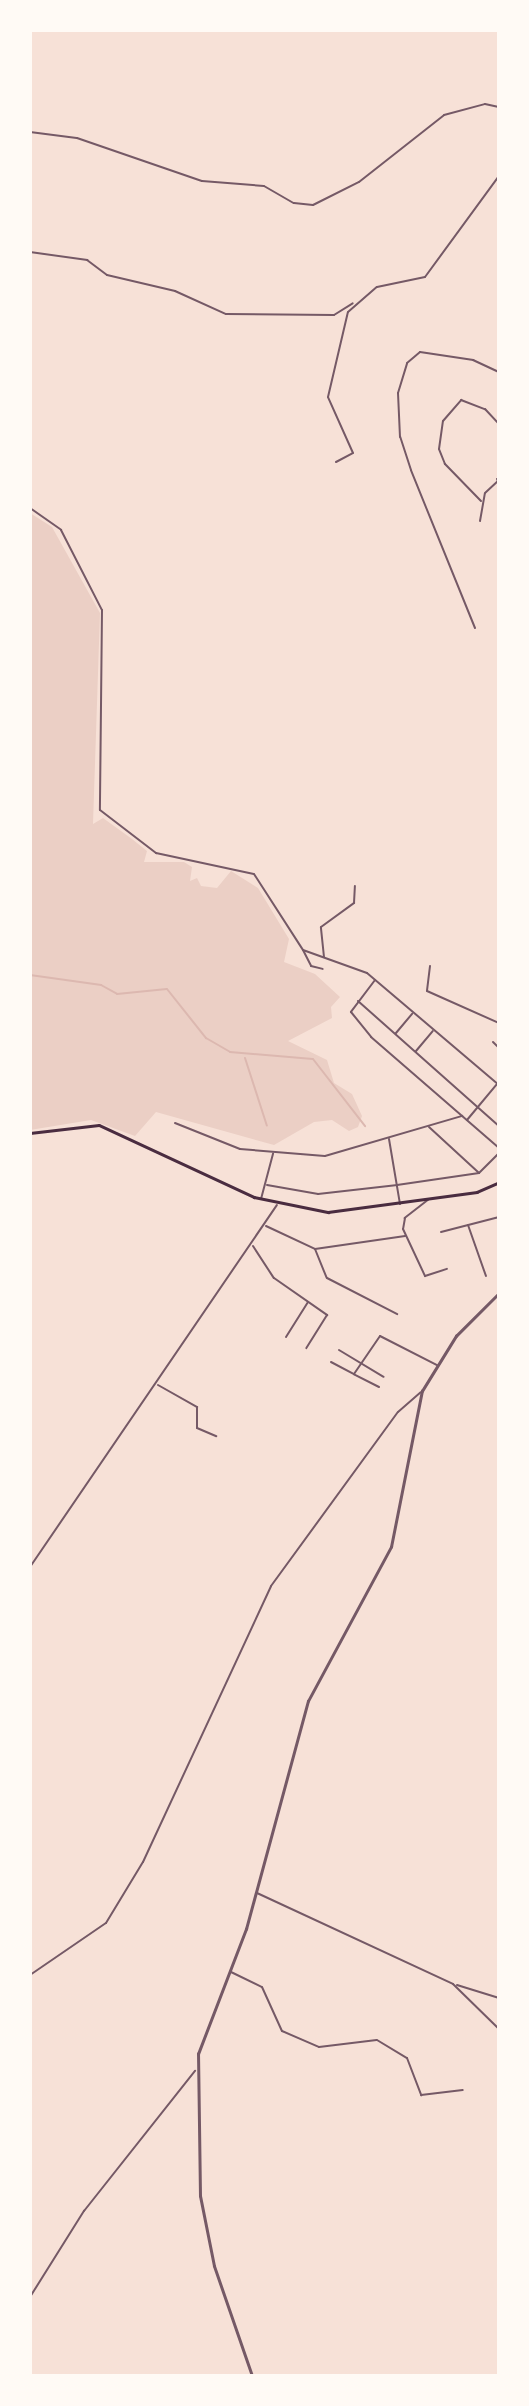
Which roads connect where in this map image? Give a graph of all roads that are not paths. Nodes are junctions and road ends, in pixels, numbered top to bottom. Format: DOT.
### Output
graph roads {
  1 [pos="499,107"];
  2 [pos="30,132"];
  3 [pos="499,176"];
  4 [pos="30,252"];
  5 [pos="354,302"];
  6 [pos="499,372"];
  7 [pos="499,424"];
  8 [pos="336,463"];
  9 [pos="499,482"];
  10 [pos="481,501"];
  11 [pos="30,508"];
  12 [pos="480,521"];
  13 [pos="475,628"];
  14 [pos="355,886"];
  15 [pos="303,950"];
  16 [pos="324,958"];
  17 [pos="430,966"];
  18 [pos="323,969"];
  19 [pos="376,980"];
  20 [pos="357,1000"];
  21 [pos="412,1014"];
  22 [pos="499,1023"];
  23 [pos="433,1031"];
  24 [pos="395,1034"];
  25 [pos="493,1042"];
  26 [pos="499,1048"];
  27 [pos="415,1052"];
  28 [pos="499,1084"];
  29 [pos="478,1107"];
  30 [pos="461,1116"];
  31 [pos="466,1121"];
  32 [pos="175,1123"];
  33 [pos="428,1126"];
  34 [pos="499,1126"];
  35 [pos="30,1133"];
  36 [pos="389,1139"];
  37 [pos="499,1148"];
  38 [pos="274,1153"];
  39 [pos="499,1153"];
  40 [pos="479,1173"];
  41 [pos="499,1182"];
  42 [pos="267,1185"];
  43 [pos="397,1185"];
  44 [pos="430,1198"];
  45 [pos="260,1200"];
  46 [pos="400,1204"];
  47 [pos="277,1205"];
  48 [pos="499,1217"];
  49 [pos="468,1225"];
  50 [pos="266,1226"];
  51 [pos="441,1232"];
  52 [pos="405,1236"];
  53 [pos="253,1245"];
  54 [pos="315,1249"];
  55 [pos="447,1269"];
  56 [pos="486,1276"];
  57 [pos="499,1293"];
  58 [pos="308,1302"];
  59 [pos="397,1314"];
  60 [pos="286,1337"];
  61 [pos="306,1348"];
  62 [pos="339,1350"];
  63 [pos="331,1363"];
  64 [pos="361,1363"];
  65 [pos="437,1365"];
  66 [pos="354,1374"];
  67 [pos="384,1377"];
  68 [pos="158,1385"];
  69 [pos="379,1387"];
  70 [pos="422,1391"];
  71 [pos="118,1435"];
  72 [pos="216,1436"];
  73 [pos="122,1438"];
  74 [pos="30,1567"];
  75 [pos="257,1893"];
  76 [pos="230,1972"];
  77 [pos="30,1975"];
  78 [pos="449,1982"];
  79 [pos="499,1998"];
  80 [pos="499,2029"];
  81 [pos="195,2071"];
  82 [pos="463,2090"];
  83 [pos="30,2297"];
  84 [pos="252,2376"];
  1 -- 2 [label="street"];
  3 -- 5 [label="street"];
  4 -- 5 [label="street"];
  5 -- 8 [label="street"];
  6 -- 13 [label="street"];
  7 -- 10 [label="street"];
  9 -- 10 [label="street"];
  10 -- 12 [label="street"];
  11 -- 15 [label="street"];
  14 -- 16 [label="street"];
  15 -- 16 [label="street"];
  15 -- 18 [label="street"];
  16 -- 19 [label="street"];
  17 -- 22 [label="street"];
  19 -- 20 [label="street"];
  19 -- 21 [label="street"];
  20 -- 24 [label="street"];
  20 -- 30 [label="street"];
  21 -- 23 [label="street"];
  21 -- 24 [label="street"];
  23 -- 27 [label="street"];
  23 -- 28 [label="street"];
  24 -- 27 [label="street"];
  25 -- 26 [label="street"];
  27 -- 29 [label="street"];
  28 -- 29 [label="street"];
  29 -- 31 [label="street"];
  29 -- 34 [label="street"];
  30 -- 31 [label="street"];
  30 -- 33 [label="street"];
  31 -- 37 [label="street"];
  32 -- 38 [label="street"];
  33 -- 36 [label="street"];
  33 -- 40 [label="street"];
  35 -- 45 [label="main road"];
  36 -- 38 [label="street"];
  36 -- 43 [label="street"];
  38 -- 42 [label="street"];
  39 -- 40 [label="street"];
  40 -- 43 [label="street"];
  41 -- 44 [label="main road"];
  42 -- 43 [label="street"];
  42 -- 45 [label="street"];
  43 -- 46 [label="street"];
  44 -- 46 [label="main road"];
  44 -- 52 [label="street"];
  45 -- 47 [label="main road"];
  46 -- 47 [label="main road"];
  47 -- 50 [label="street"];
  48 -- 49 [label="street"];
  49 -- 51 [label="street"];
  49 -- 56 [label="street"];
  50 -- 53 [label="street"];
  50 -- 54 [label="street"];
  52 -- 54 [label="street"];
  52 -- 55 [label="street"];
  53 -- 58 [label="street"];
  53 -- 68 [label="street"];
  54 -- 59 [label="street"];
  57 -- 65 [label="street"];
  58 -- 60 [label="street"];
  58 -- 61 [label="street"];
  62 -- 64 [label="street"];
  63 -- 66 [label="street"];
  64 -- 65 [label="street"];
  64 -- 66 [label="street"];
  64 -- 67 [label="street"];
  65 -- 70 [label="street"];
  66 -- 69 [label="street"];
  68 -- 72 [label="street"];
  68 -- 73 [label="street"];
  70 -- 75 [label="street"];
  70 -- 77 [label="street"];
  71 -- 73 [label="street"];
  73 -- 74 [label="street"];
  75 -- 76 [label="street"];
  75 -- 78 [label="street"];
  76 -- 81 [label="street"];
  76 -- 82 [label="street"];
  78 -- 79 [label="street"];
  78 -- 80 [label="street"];
  81 -- 83 [label="street"];
  81 -- 84 [label="street"];
}
